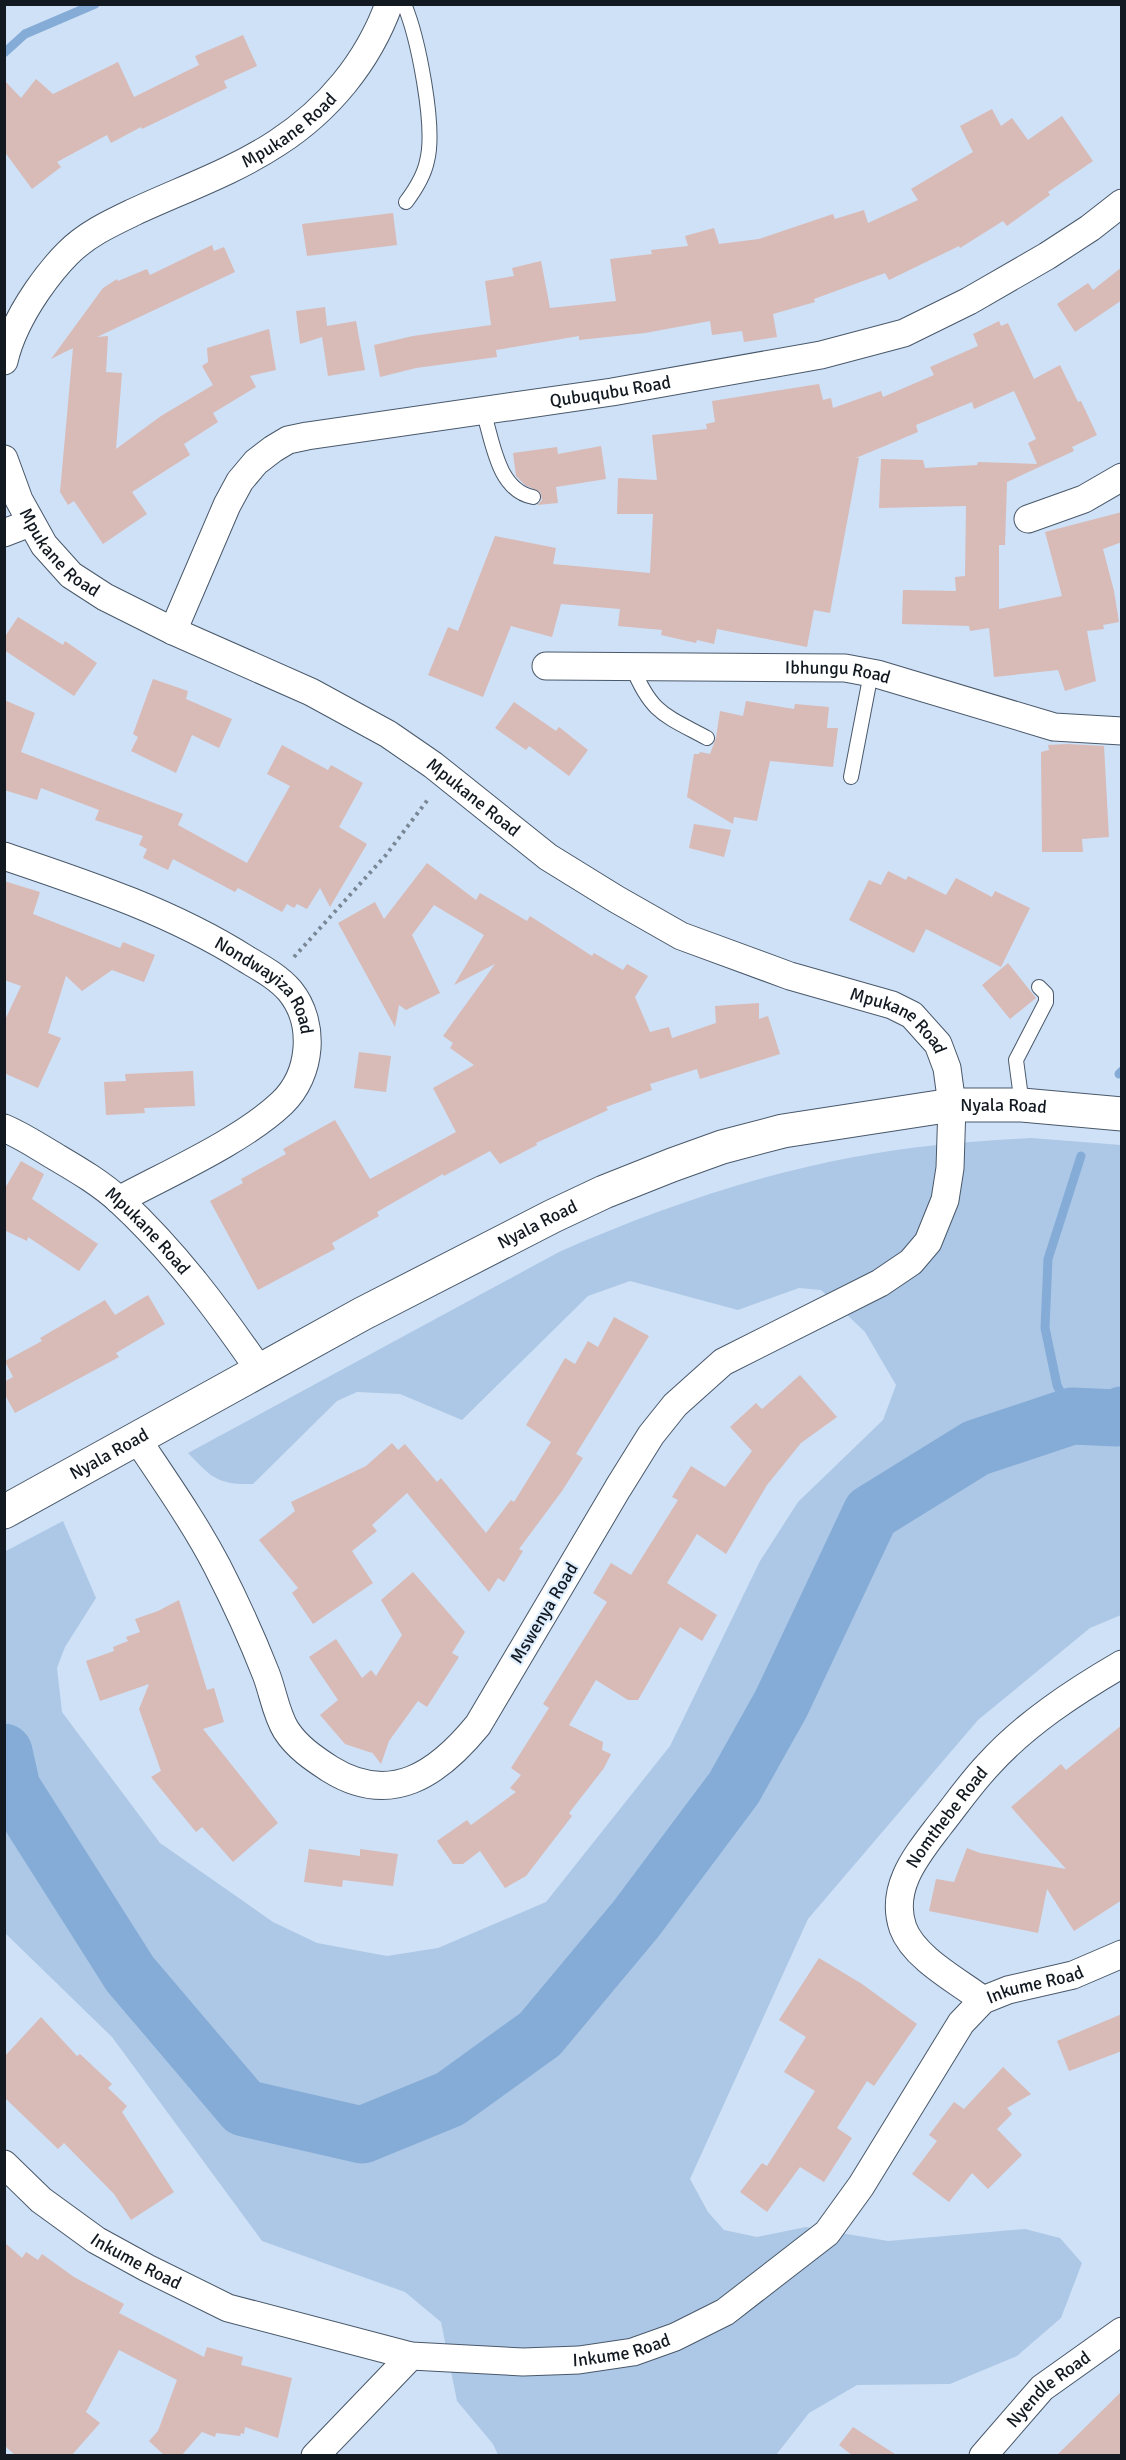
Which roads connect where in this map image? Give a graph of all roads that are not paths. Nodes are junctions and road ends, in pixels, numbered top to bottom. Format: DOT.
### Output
graph roads {
  1 [pos="389,4"];
  2 [pos="404,4"];
  3 [pos="406,202"];
  4 [pos="1122,203"];
  5 [pos="4,361"];
  6 [pos="483,411"];
  7 [pos="4,459"];
  8 [pos="1122,477"];
  9 [pos="533,497"];
  10 [pos="1028,519"];
  11 [pos="30,523"];
  12 [pos="4,533"];
  13 [pos="173,631"];
  14 [pos="546,666"];
  15 [pos="632,666"];
  16 [pos="871,673"];
  17 [pos="1122,730"];
  18 [pos="707,738"];
  19 [pos="851,777"];
  20 [pos="4,856"];
  21 [pos="1039,987"];
  22 [pos="952,1105"];
  23 [pos="1022,1105"];
  24 [pos="1122,1114"];
  25 [pos="4,1128"];
  26 [pos="119,1200"];
  27 [pos="260,1371"];
  28 [pos="137,1439"];
  29 [pos="4,1512"];
  30 [pos="1122,1664"];
  31 [pos="1122,1954"];
  32 [pos="983,2000"];
  33 [pos="4,2164"];
  34 [pos="1122,2331"];
  35 [pos="411,2356"];
  36 [pos="315,2456"];
  37 [pos="983,2456"];
  1 -- 5 [label="street, Mpukane Road"];
  2 -- 3 [label="lane"];
  4 -- 6 [label="street, Qubuqubu Road"];
  6 -- 9 [label="lane"];
  6 -- 13 [label="street, Qubuqubu Road"];
  7 -- 11 [label="street, Mpukane Road"];
  8 -- 10 [label="street"];
  11 -- 12 [label="street"];
  11 -- 13 [label="street, Mpukane Road"];
  13 -- 22 [label="street, Mpukane Road"];
  14 -- 15 [label="street, Ibhungu Road"];
  15 -- 16 [label="street, Ibhungu Road"];
  15 -- 18 [label="lane"];
  16 -- 17 [label="street, Ibhungu Road"];
  16 -- 19 [label="lane"];
  20 -- 26 [label="street, Nondwayiza Road"];
  21 -- 23 [label="lane"];
  22 -- 23 [label="street, Nyala Road"];
  22 -- 27 [label="street, Nyala Road"];
  22 -- 28 [label="street, Mswenya Road"];
  23 -- 24 [label="street, Nyala Road"];
  25 -- 26 [label="street, Mpukane Road"];
  26 -- 27 [label="street, Mpukane Road"];
  27 -- 28 [label="street, Nyala Road"];
  28 -- 29 [label="street, Nyala Road"];
  30 -- 32 [label="street, Nomthebe Road"];
  31 -- 32 [label="street, Inkume Road"];
  32 -- 35 [label="street, Inkume Road"];
  33 -- 35 [label="street, Inkume Road"];
  34 -- 37 [label="street, Nyendle Road"];
  35 -- 36 [label="street"];
}
